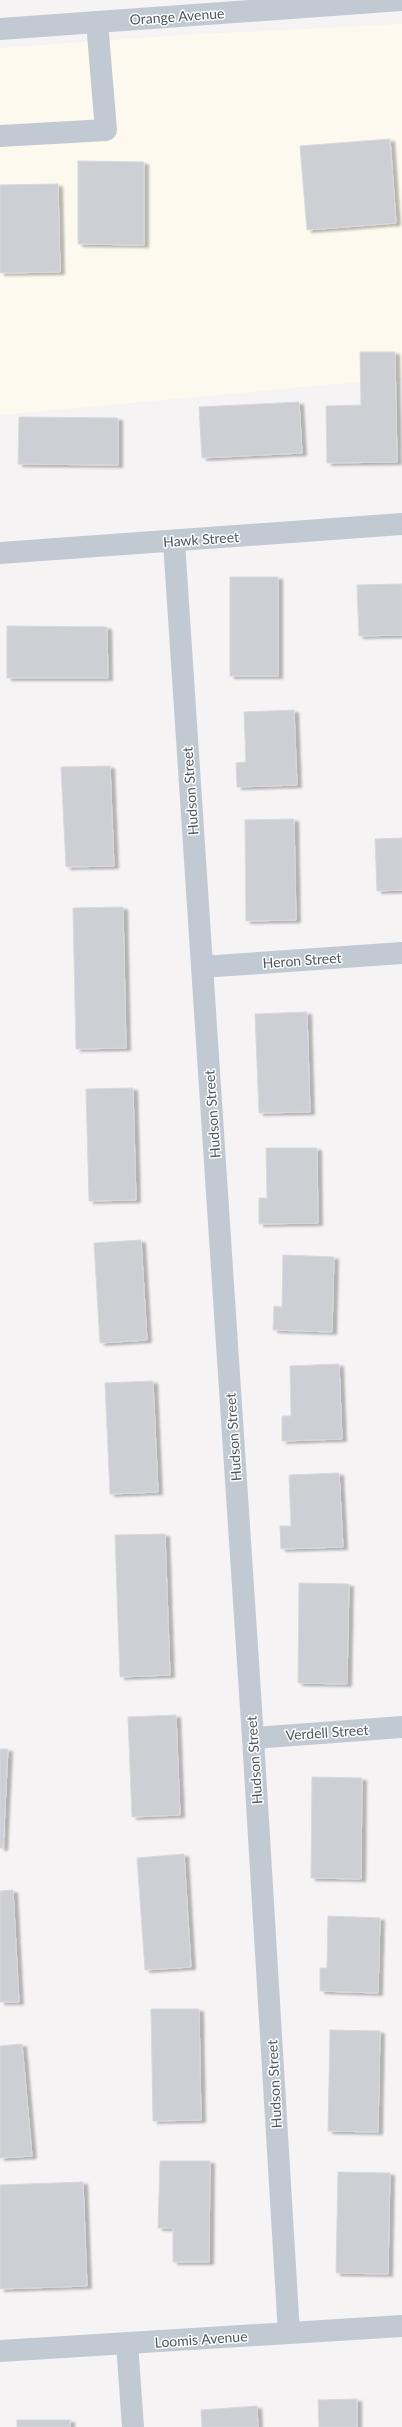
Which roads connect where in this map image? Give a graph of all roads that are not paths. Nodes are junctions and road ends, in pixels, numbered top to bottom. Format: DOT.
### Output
graph roads {
  1 [pos="402,0"];
  2 [pos="302,4"];
  3 [pos="97,22"];
  4 [pos="0,29"];
  5 [pos="0,136"];
  6 [pos="402,524"];
  7 [pos="174,542"];
  8 [pos="0,552"];
  9 [pos="402,953"];
  10 [pos="202,967"];
  11 [pos="402,1727"];
  12 [pos="252,1738"];
  13 [pos="402,2326"];
  14 [pos="289,2333"];
  15 [pos="127,2344"];
  16 [pos="0,2352"];
  17 [pos="133,2427"];
  1 -- 2 [label="street, Orange Avenue"];
  2 -- 3 [label="street, Orange Avenue"];
  3 -- 4 [label="street, Orange Avenue"];
  3 -- 5 [label="street"];
  6 -- 7 [label="street, Hawk Street"];
  7 -- 8 [label="street, Hawk Street"];
  7 -- 10 [label="street, Hudson Street"];
  9 -- 10 [label="street, Heron Street"];
  10 -- 12 [label="street, Hudson Street"];
  11 -- 12 [label="street, Verdell Street"];
  12 -- 14 [label="street, Hudson Street"];
  13 -- 14 [label="street, Loomis Avenue"];
  14 -- 15 [label="street, Loomis Avenue"];
  15 -- 16 [label="street, Loomis Avenue"];
  15 -- 17 [label="street"];
}
